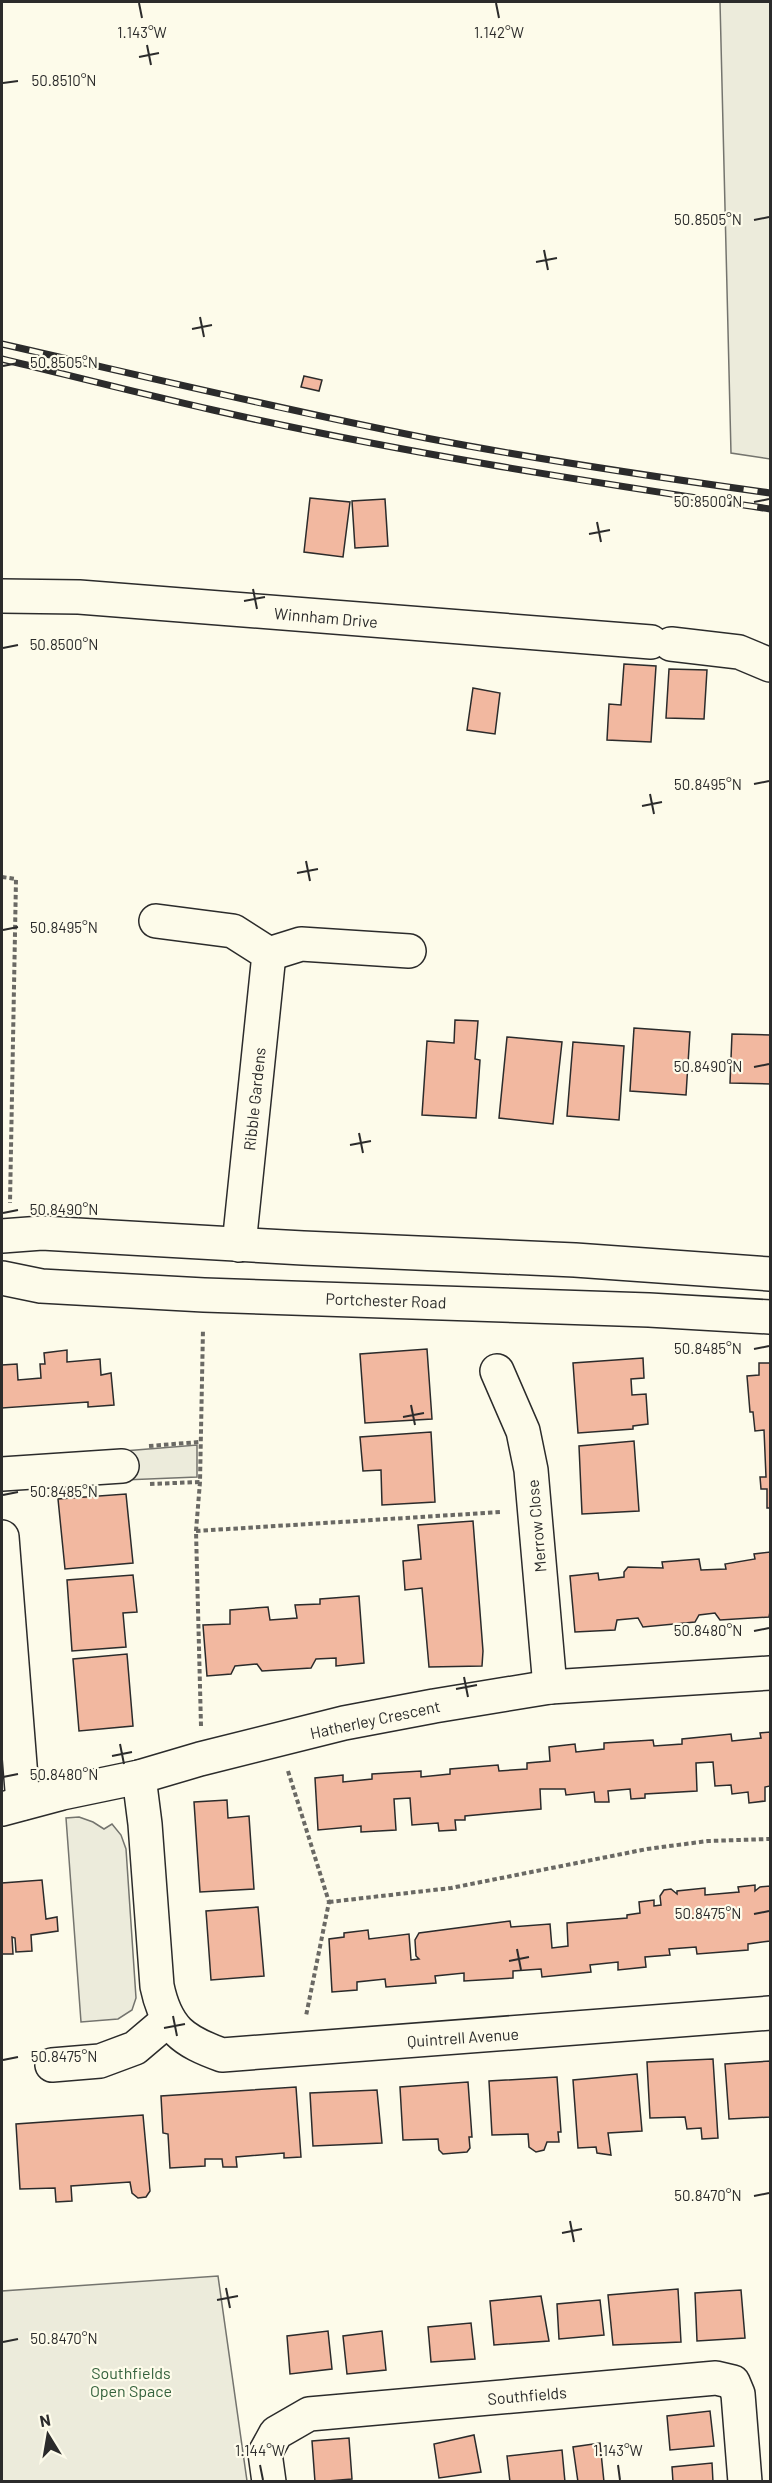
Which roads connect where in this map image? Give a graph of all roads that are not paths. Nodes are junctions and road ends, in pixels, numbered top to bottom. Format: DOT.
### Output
graph roads {
  1 [pos="2,596"];
  2 [pos="771,665"];
  3 [pos="156,921"];
  4 [pos="409,951"];
  5 [pos="269,954"];
  6 [pos="2,1236"];
  7 [pos="239,1245"];
  8 [pos="771,1274"];
  9 [pos="2,1278"];
  10 [pos="771,1317"];
  11 [pos="497,1371"];
  12 [pos="122,1466"];
  13 [pos="2,1474"];
  14 [pos="2,1537"];
  15 [pos="771,1673"];
  16 [pos="550,1687"];
  17 [pos="139,1778"];
  18 [pos="12,1806"];
  19 [pos="771,2013"];
  20 [pos="168,2020"];
  21 [pos="52,2065"];
  22 [pos="269,2481"];
  23 [pos="745,2481"];
  1 -- 2 [label="street, Winnham Drive"];
  3 -- 5 [label="street"];
  4 -- 5 [label="street"];
  5 -- 7 [label="street, Ribble Gardens"];
  6 -- 7 [label="street"];
  7 -- 8 [label="street"];
  9 -- 10 [label="street, Portchester Road"];
  11 -- 16 [label="street, Merrow Close"];
  12 -- 13 [label="street"];
  14 -- 18 [label="street"];
  15 -- 16 [label="street, Hatherley Crescent"];
  16 -- 17 [label="street, Hatherley Crescent"];
  17 -- 18 [label="street, Hatherley Crescent"];
  17 -- 20 [label="street, Quintrell Avenue"];
  19 -- 20 [label="street, Quintrell Avenue"];
  20 -- 21 [label="street"];
  22 -- 23 [label="street, Southfields"];
}
